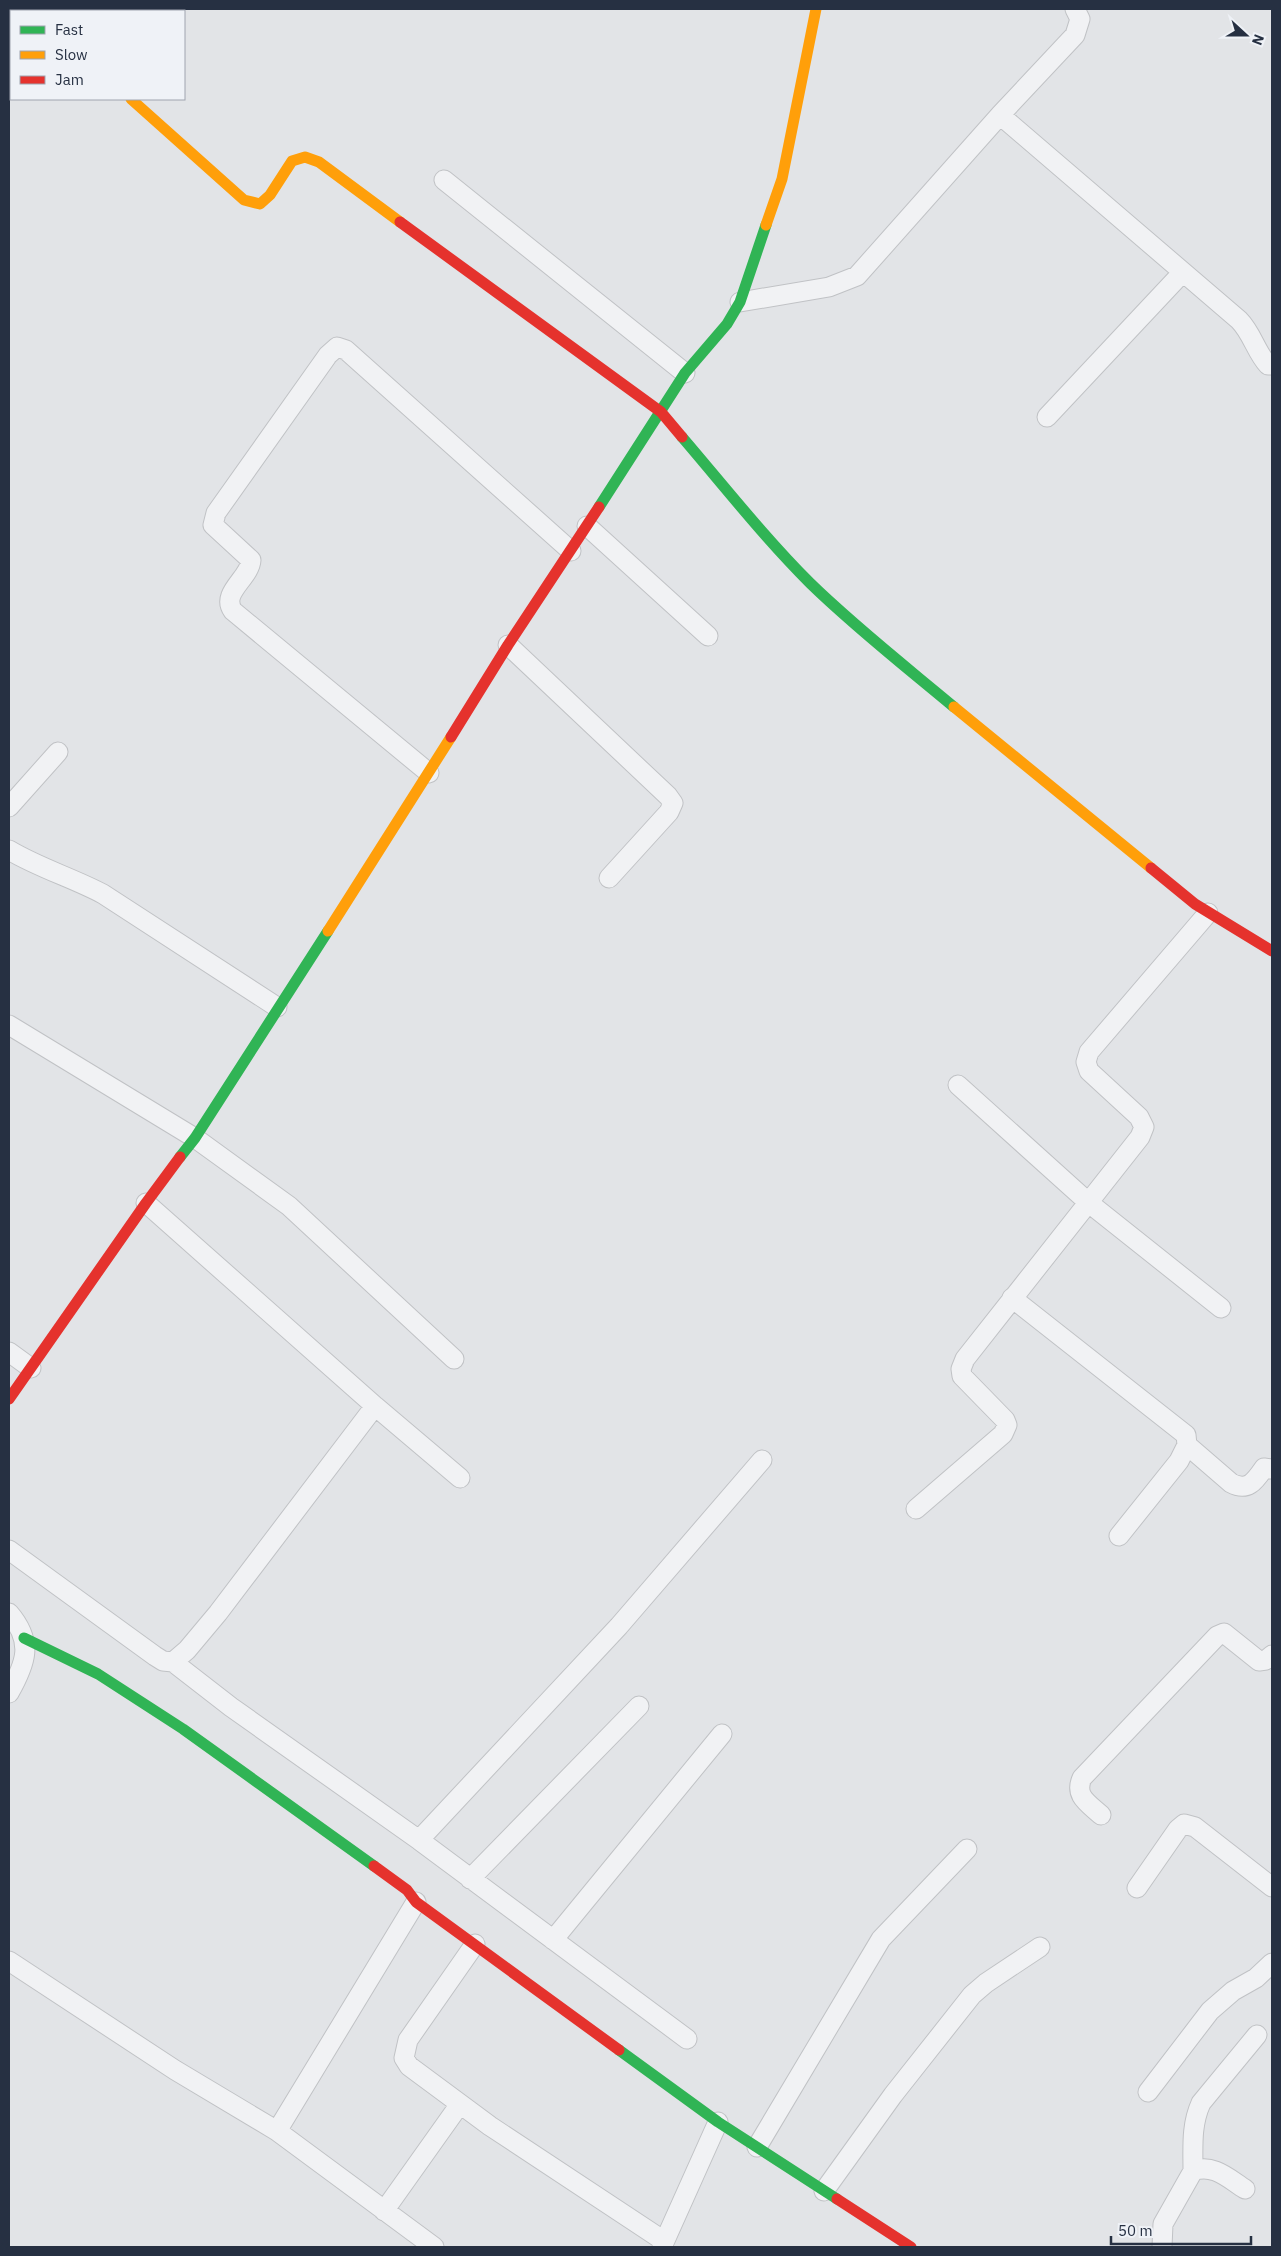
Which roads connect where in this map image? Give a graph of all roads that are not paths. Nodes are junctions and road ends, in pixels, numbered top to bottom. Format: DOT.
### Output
graph roads {
  1 [pos="816,9"];
  2 [pos="1075,9"];
  3 [pos="132,100"];
  4 [pos="1000,114"];
  5 [pos="444,180"];
  6 [pos="1183,272"];
  7 [pos="740,302"];
  8 [pos="1272,365"];
  9 [pos="685,373"];
  10 [pos="661,412"];
  11 [pos="1046,417"];
  12 [pos="587,526"];
  13 [pos="571,551"];
  14 [pos="708,636"];
  15 [pos="508,645"];
  16 [pos="58,752"];
  17 [pos="429,772"];
  18 [pos="9,807"];
  19 [pos="9,850"];
  20 [pos="608,878"];
  21 [pos="1208,913"];
  22 [pos="1272,951"];
  23 [pos="278,1007"];
  24 [pos="9,1025"];
  25 [pos="958,1085"];
  26 [pos="195,1138"];
  27 [pos="146,1203"];
  28 [pos="1089,1203"];
  29 [pos="1012,1298"];
  30 [pos="1221,1308"];
  31 [pos="9,1352"];
  32 [pos="454,1359"];
  33 [pos="31,1368"];
  34 [pos="9,1399"];
  35 [pos="375,1406"];
  36 [pos="1187,1445"];
  37 [pos="762,1460"];
  38 [pos="1272,1469"];
  39 [pos="460,1478"];
  40 [pos="916,1509"];
  41 [pos="1119,1536"];
  42 [pos="9,1550"];
  43 [pos="9,1613"];
  44 [pos="24,1638"];
  45 [pos="1272,1654"];
  46 [pos="173,1662"];
  47 [pos="9,1693"];
  48 [pos="639,1706"];
  49 [pos="722,1734"];
  50 [pos="1101,1815"];
  51 [pos="419,1840"];
  52 [pos="967,1849"];
  53 [pos="470,1879"];
  54 [pos="1272,1887"];
  55 [pos="1137,1888"];
  56 [pos="416,1902"];
  57 [pos="553,1940"];
  58 [pos="475,1944"];
  59 [pos="1040,1947"];
  60 [pos="9,1961"];
  61 [pos="1272,1963"];
  62 [pos="1256,2035"];
  63 [pos="688,2039"];
  64 [pos="1148,2092"];
  65 [pos="460,2104"];
  66 [pos="718,2122"];
  67 [pos="277,2131"];
  68 [pos="757,2147"];
  69 [pos="1193,2171"];
  70 [pos="1245,2189"];
  71 [pos="824,2191"];
  72 [pos="384,2211"];
  73 [pos="663,2244"];
  74 [pos="434,2247"];
  75 [pos="910,2247"];
  76 [pos="1162,2247"];
  1 -- 7 [label="street"];
  2 -- 4 [label="street"];
  3 -- 10 [label="street"];
  4 -- 6 [label="street"];
  4 -- 7 [label="street"];
  5 -- 9 [label="street"];
  6 -- 8 [label="street"];
  6 -- 11 [label="street"];
  7 -- 9 [label="street"];
  9 -- 10 [label="street"];
  10 -- 12 [label="street"];
  10 -- 21 [label="street"];
  12 -- 13 [label="street"];
  12 -- 14 [label="street"];
  13 -- 15 [label="street"];
  13 -- 17 [label="street"];
  15 -- 17 [label="street"];
  15 -- 20 [label="street"];
  16 -- 18 [label="street"];
  17 -- 23 [label="street"];
  19 -- 23 [label="street"];
  21 -- 22 [label="street"];
  21 -- 28 [label="street"];
  23 -- 26 [label="street"];
  24 -- 26 [label="street"];
  25 -- 28 [label="street"];
  26 -- 27 [label="street"];
  26 -- 32 [label="street"];
  27 -- 33 [label="street"];
  27 -- 35 [label="street"];
  28 -- 29 [label="street"];
  28 -- 30 [label="street"];
  29 -- 36 [label="street"];
  29 -- 40 [label="street"];
  31 -- 33 [label="street"];
  33 -- 34 [label="street"];
  35 -- 39 [label="street"];
  35 -- 46 [label="street"];
  36 -- 38 [label="street"];
  36 -- 41 [label="street"];
  37 -- 51 [label="street"];
  42 -- 46 [label="street"];
  43 -- 44 [label="street"];
  44 -- 47 [label="street"];
  44 -- 56 [label="street"];
  45 -- 50 [label="street"];
  46 -- 51 [label="street"];
  48 -- 53 [label="street"];
  49 -- 57 [label="street"];
  51 -- 53 [label="street"];
  52 -- 68 [label="street"];
  53 -- 57 [label="street"];
  54 -- 55 [label="street"];
  56 -- 58 [label="street"];
  56 -- 67 [label="street"];
  57 -- 63 [label="street"];
  58 -- 65 [label="street"];
  58 -- 66 [label="street"];
  59 -- 71 [label="street"];
  60 -- 67 [label="street"];
  61 -- 64 [label="street"];
  62 -- 69 [label="street"];
  65 -- 72 [label="street"];
  65 -- 73 [label="street"];
  66 -- 68 [label="street"];
  66 -- 73 [label="street"];
  67 -- 72 [label="street"];
  68 -- 71 [label="street"];
  69 -- 70 [label="street"];
  69 -- 76 [label="street"];
  71 -- 75 [label="street"];
  72 -- 74 [label="street"];
}
